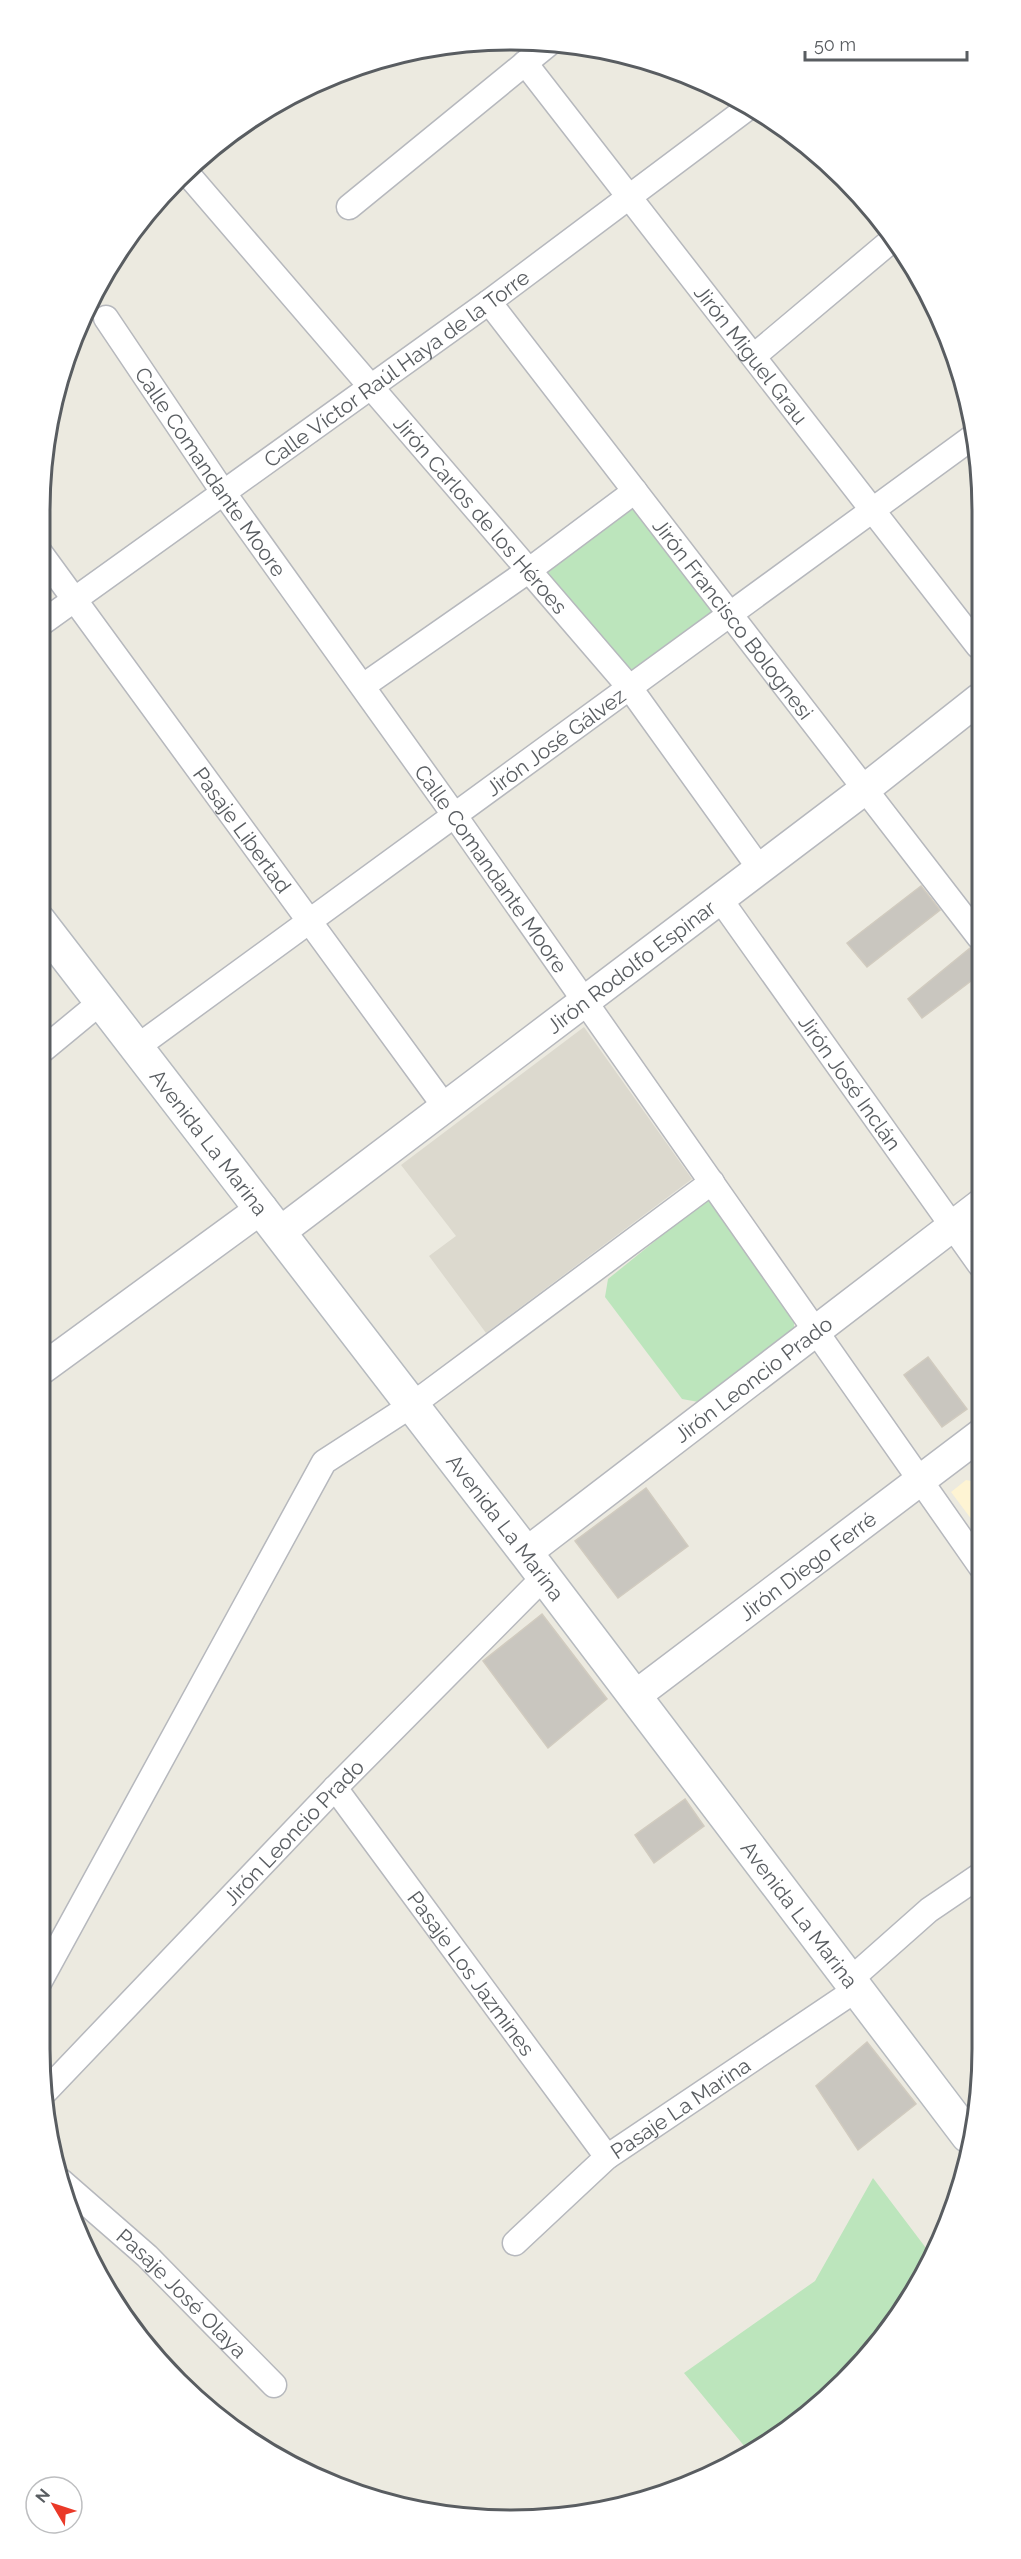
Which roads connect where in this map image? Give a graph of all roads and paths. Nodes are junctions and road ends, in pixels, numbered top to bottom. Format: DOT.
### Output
graph roads {
  1 [pos="541,50"];
  2 [pos="525,63"];
  3 [pos="743,112"];
  4 [pos="192,179"];
  5 [pos="631,198"];
  6 [pos="349,207"];
  7 [pos="887,244"];
  8 [pos="489,302"];
  9 [pos="106,318"];
  10 [pos="754,356"];
  11 [pos="371,386"];
  12 [pos="967,441"];
  13 [pos="635,491"];
  14 [pos="223,492"];
  15 [pos="873,510"];
  16 [pos="50,567"];
  17 [pos="528,571"];
  18 [pos="73,600"];
  19 [pos="730,614"];
  20 [pos="50,617"];
  21 [pos="972,638"];
  22 [pos="363,686"];
  23 [pos="630,688"];
  24 [pos="972,705"];
  25 [pos="865,789"];
  26 [pos="455,816"];
  27 [pos="760,869"];
  28 [pos="720,899"];
  29 [pos="309,923"];
  30 [pos="972,928"];
  31 [pos="50,935"];
  32 [pos="102,1001"];
  33 [pos="585,1001"];
  34 [pos="50,1044"];
  35 [pos="137,1047"];
  36 [pos="445,1107"];
  37 [pos="712,1182"];
  38 [pos="972,1211"];
  39 [pos="271,1220"];
  40 [pos="952,1226"];
  41 [pos="972,1254"];
  42 [pos="815,1330"];
  43 [pos="50,1361"];
  44 [pos="412,1405"];
  45 [pos="972,1441"];
  46 [pos="920,1480"];
  47 [pos="972,1554"];
  48 [pos="535,1565"];
  49 [pos="635,1696"];
  50 [pos="335,1788"];
  51 [pos="972,1881"];
  52 [pos="50,1963"];
  53 [pos="854,1985"];
  54 [pos="51,2086"];
  55 [pos="964,2131"];
  56 [pos="607,2157"];
  57 [pos="72,2191"];
  58 [pos="515,2242"];
  59 [pos="273,2385"];
  1 -- 2 [label="street"];
  2 -- 5 [label="street, Jirón Miguel Grau"];
  2 -- 6 [label="street"];
  3 -- 5 [label="street, Calle Víctor Raúl Haya de la Torre"];
  4 -- 11 [label="street, Jirón Carlos de los Héroes"];
  5 -- 8 [label="street, Calle Víctor Raúl Haya de la Torre"];
  5 -- 10 [label="street, Jirón Miguel Grau"];
  7 -- 10 [label="street"];
  8 -- 11 [label="street, Calle Víctor Raúl Haya de la Torre"];
  8 -- 13 [label="street, Jirón Francisco Bolognesi"];
  9 -- 14 [label="street, Calle Comandante Moore"];
  10 -- 15 [label="street, Jirón Miguel Grau"];
  11 -- 14 [label="street, Calle Víctor Raúl Haya de la Torre"];
  11 -- 17 [label="street, Jirón Carlos de los Héroes"];
  12 -- 15 [label="street, Jirón José Gálvez"];
  13 -- 17 [label="street"];
  13 -- 19 [label="street, Jirón Francisco Bolognesi"];
  14 -- 18 [label="street, Calle Víctor Raúl Haya de la Torre"];
  14 -- 22 [label="street, Calle Comandante Moore"];
  15 -- 19 [label="street, Jirón José Gálvez"];
  15 -- 21 [label="street, Jirón Miguel Grau"];
  16 -- 18 [label="street, Pasaje Libertad"];
  17 -- 22 [label="street"];
  17 -- 23 [label="street, Jirón Carlos de los Héroes"];
  18 -- 20 [label="street, Calle Víctor Raúl Haya de la Torre"];
  18 -- 29 [label="street, Pasaje Libertad"];
  19 -- 23 [label="street, Jirón José Gálvez"];
  19 -- 25 [label="street, Jirón Francisco Bolognesi"];
  22 -- 26 [label="street, Calle Comandante Moore"];
  23 -- 26 [label="street, Jirón José Gálvez"];
  23 -- 27 [label="street, Jirón Carlos de los Héroes"];
  24 -- 25 [label="street, Jirón Rodolfo Espinar"];
  25 -- 27 [label="street, Jirón Rodolfo Espinar"];
  25 -- 30 [label="street, Jirón Francisco Bolognesi"];
  26 -- 29 [label="street, Jirón José Gálvez"];
  26 -- 33 [label="street, Calle Comandante Moore"];
  27 -- 28 [label="street, Jirón Rodolfo Espinar"];
  28 -- 33 [label="street, Jirón Rodolfo Espinar"];
  28 -- 40 [label="street, Jirón José Inclán"];
  29 -- 35 [label="street, Jirón José Gálvez"];
  29 -- 36 [label="street, Pasaje Libertad"];
  31 -- 32 [label="main road, Avenida La Marina"];
  32 -- 34 [label="street"];
  32 -- 35 [label="main road, Avenida La Marina"];
  33 -- 36 [label="street, Jirón Rodolfo Espinar"];
  33 -- 37 [label="street, Calle Comandante Moore"];
  35 -- 39 [label="main road, Avenida La Marina"];
  36 -- 39 [label="street, Jirón Rodolfo Espinar"];
  37 -- 42 [label="street, Calle Comandante Moore"];
  37 -- 44 [label="street"];
  38 -- 40 [label="street, Jirón Leoncio Prado"];
  39 -- 43 [label="street, Jirón Rodolfo Espinar"];
  39 -- 44 [label="main road, Avenida La Marina"];
  40 -- 41 [label="street, Jirón José Inclán"];
  40 -- 42 [label="street, Jirón Leoncio Prado"];
  42 -- 46 [label="street, Calle Comandante Moore"];
  42 -- 48 [label="street, Jirón Leoncio Prado"];
  44 -- 48 [label="main road, Avenida La Marina"];
  44 -- 52 [label="street"];
  45 -- 46 [label="street, Jirón Diego Ferré"];
  46 -- 47 [label="street, Calle Comandante Moore"];
  46 -- 49 [label="street, Jirón Diego Ferré"];
  48 -- 49 [label="main road, Avenida La Marina"];
  48 -- 50 [label="street, Jirón Leoncio Prado"];
  49 -- 53 [label="main road, Avenida La Marina"];
  50 -- 54 [label="street, Jirón Leoncio Prado"];
  50 -- 56 [label="street, Pasaje Los Jazmines"];
  51 -- 53 [label="street, Pasaje La Marina"];
  53 -- 55 [label="main road, Avenida La Marina"];
  53 -- 56 [label="street, Pasaje La Marina"];
  56 -- 58 [label="street, Pasaje La Marina"];
  57 -- 59 [label="street, Pasaje José Olaya"];
}
